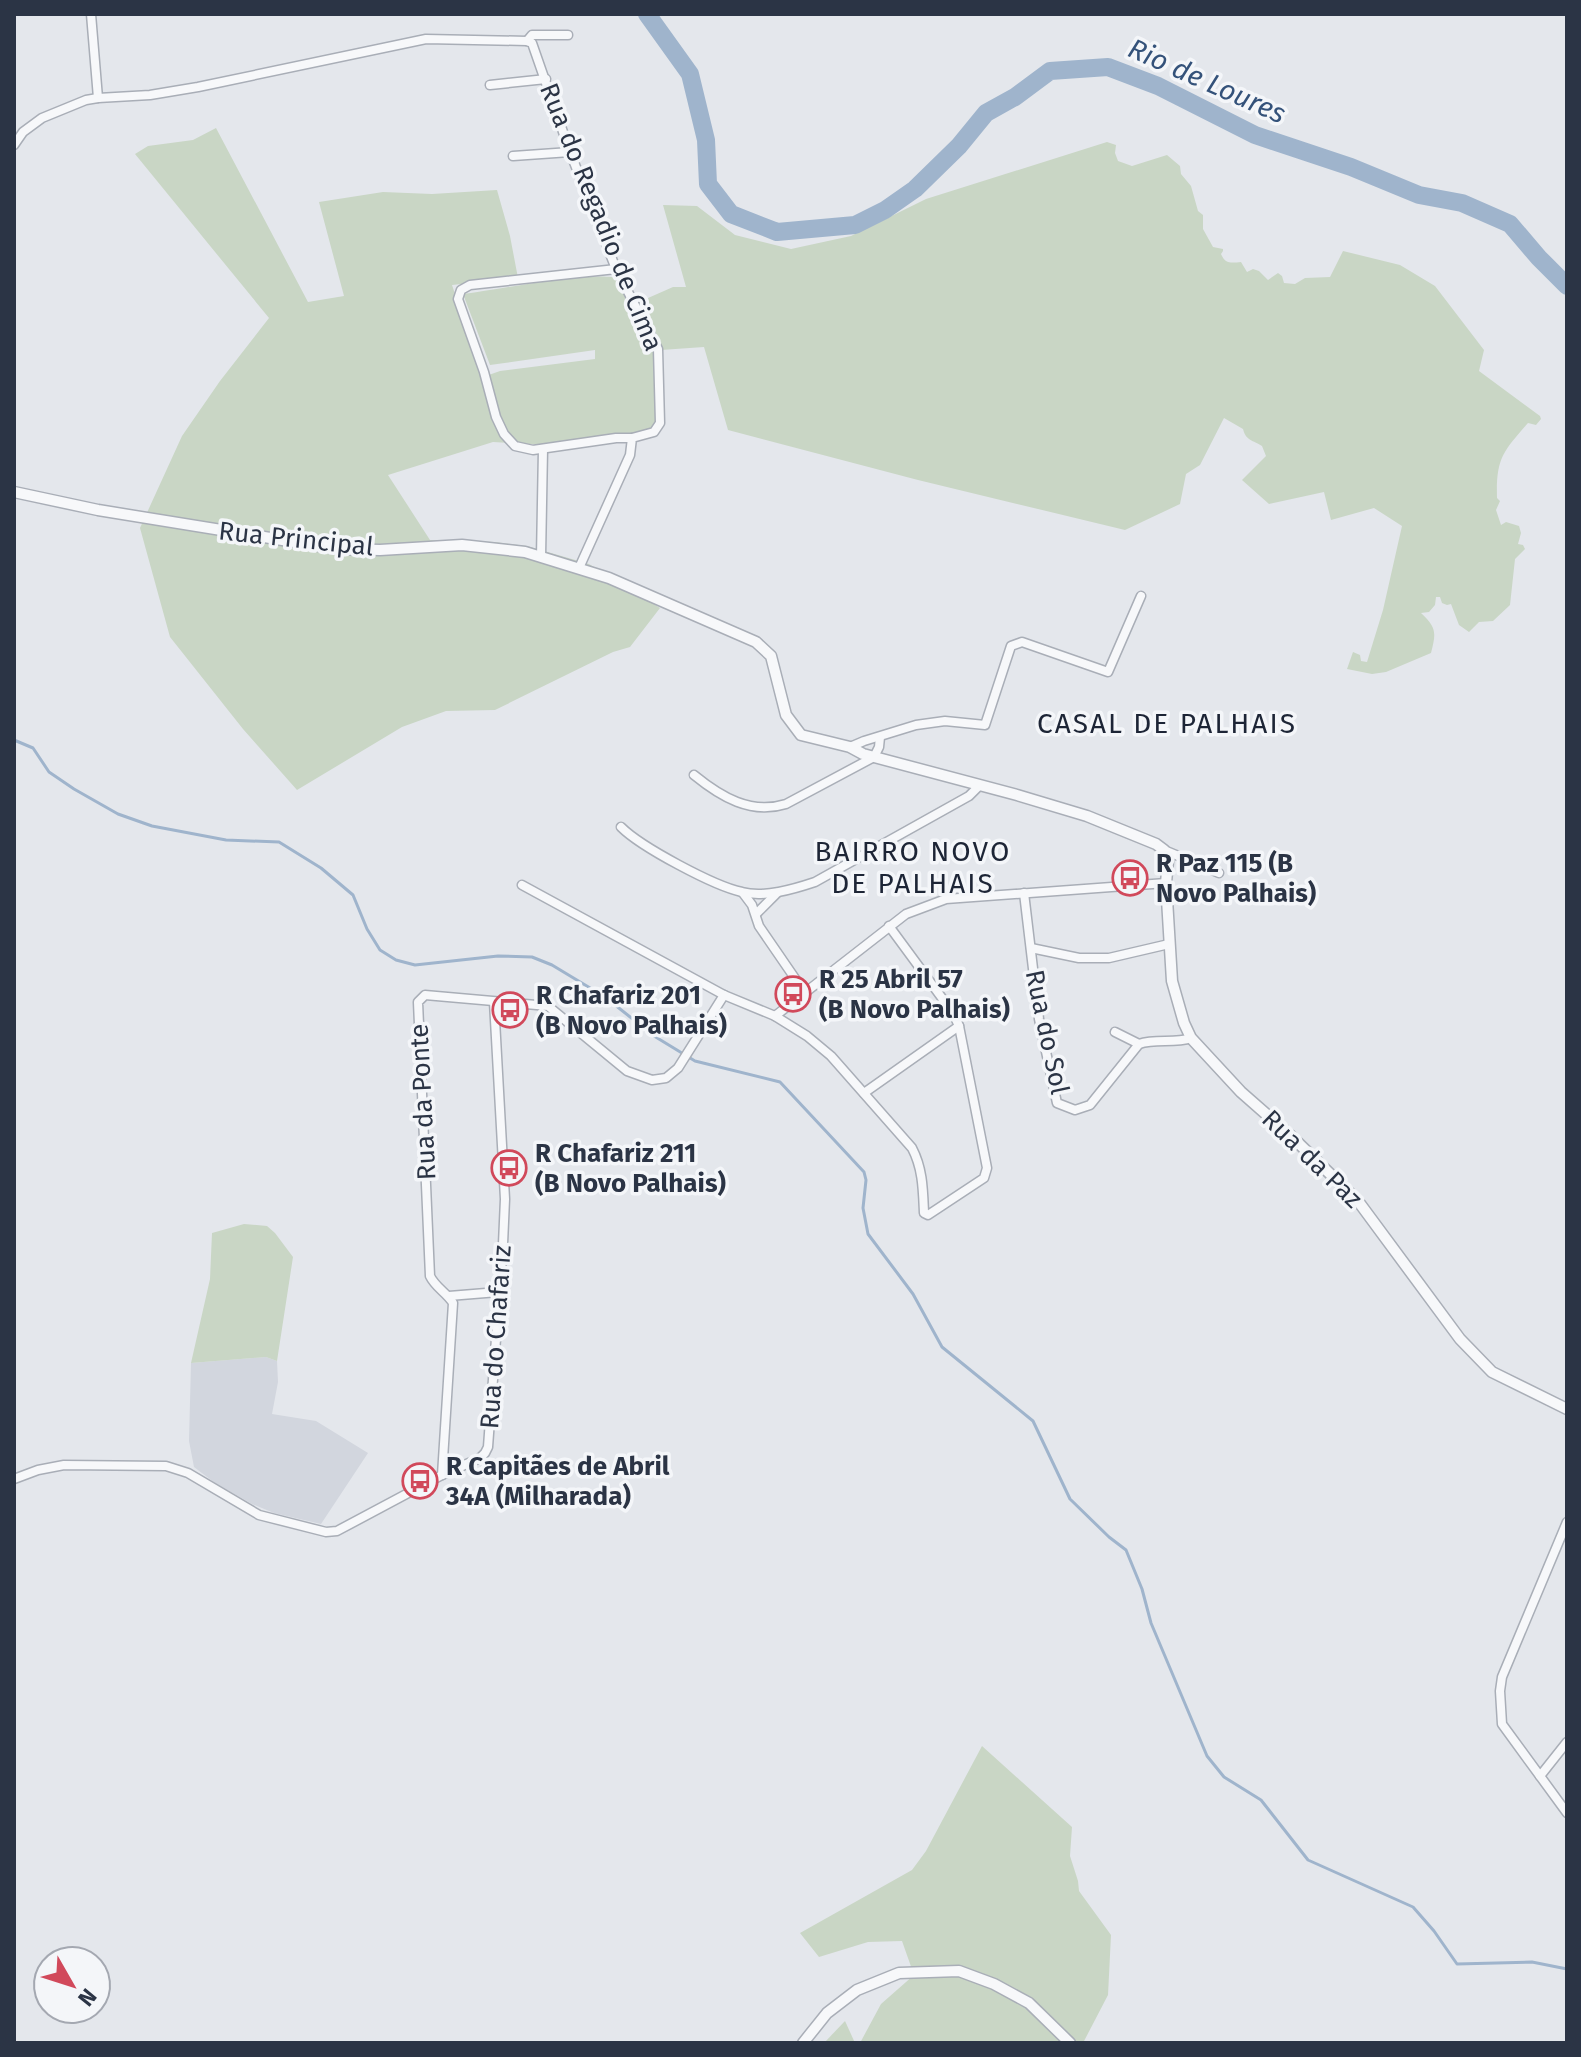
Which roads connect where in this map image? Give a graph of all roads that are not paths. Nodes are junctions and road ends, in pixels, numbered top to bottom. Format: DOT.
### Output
graph roads {
  1 [pos="91,14"];
  2 [pos="568,35"];
  3 [pos="527,41"];
  4 [pos="546,79"];
  5 [pos="490,85"];
  6 [pos="98,98"];
  7 [pos="14,145"];
  8 [pos="570,152"];
  9 [pos="513,156"];
  10 [pos="616,269"];
  11 [pos="632,438"];
  12 [pos="543,449"];
  13 [pos="14,492"];
  14 [pos="541,557"];
  15 [pos="579,568"];
  16 [pos="1141,596"];
  17 [pos="880,737"];
  18 [pos="850,747"];
  19 [pos="874,757"];
  20 [pos="694,775"];
  21 [pos="980,785"];
  22 [pos="621,827"];
  23 [pos="1164,850"];
  24 [pos="1219,873"];
  25 [pos="1166,883"];
  26 [pos="522,885"];
  27 [pos="777,892"];
  28 [pos="743,893"];
  29 [pos="1024,893"];
  30 [pos="756,914"];
  31 [pos="889,926"];
  32 [pos="1169,944"];
  33 [pos="1031,948"];
  34 [pos="805,993"];
  35 [pos="724,995"];
  36 [pos="494,1002"];
  37 [pos="775,1016"];
  38 [pos="959,1026"];
  39 [pos="1115,1032"];
  40 [pos="1191,1038"];
  41 [pos="1139,1044"];
  42 [pos="864,1093"];
  43 [pos="498,1292"];
  44 [pos="449,1296"];
  45 [pos="1567,1409"];
  46 [pos="442,1475"];
  47 [pos="14,1479"];
  48 [pos="1567,1522"];
  49 [pos="1567,1742"];
  50 [pos="1540,1776"];
  51 [pos="1567,1813"];
  52 [pos="803,2043"];
  53 [pos="1070,2043"];
  1 -- 6 [label="street"];
  2 -- 3 [label="street"];
  3 -- 4 [label="street, Rua do Regadio de Cima"];
  3 -- 6 [label="street"];
  4 -- 5 [label="street"];
  4 -- 8 [label="street, Rua do Regadio de Cima"];
  6 -- 7 [label="street"];
  8 -- 9 [label="street"];
  8 -- 10 [label="street, Rua do Regadio de Cima"];
  10 -- 11 [label="street, Rua do Regadio de Cima"];
  10 -- 12 [label="street"];
  11 -- 12 [label="street"];
  11 -- 15 [label="street"];
  12 -- 14 [label="street"];
  13 -- 14 [label="street, Rua Principal"];
  14 -- 15 [label="street, Rua Principal"];
  15 -- 18 [label="street, Rua Principal"];
  16 -- 17 [label="street"];
  17 -- 18 [label="street"];
  17 -- 19 [label="street"];
  18 -- 19 [label="street, Rua Principal"];
  19 -- 20 [label="street"];
  19 -- 21 [label="street, Rua Principal"];
  21 -- 23 [label="street, Rua Principal"];
  21 -- 27 [label="street"];
  22 -- 28 [label="street"];
  23 -- 24 [label="street"];
  23 -- 25 [label="street, Rua da Paz"];
  25 -- 29 [label="street"];
  25 -- 32 [label="street, Rua da Paz"];
  26 -- 35 [label="street"];
  27 -- 28 [label="street"];
  27 -- 30 [label="street"];
  28 -- 30 [label="street"];
  29 -- 31 [label="street"];
  29 -- 33 [label="street, Rua do Sol"];
  30 -- 34 [label="street"];
  31 -- 34 [label="street"];
  31 -- 38 [label="street"];
  32 -- 33 [label="street"];
  32 -- 40 [label="street, Rua da Paz"];
  33 -- 41 [label="street, Rua do Sol"];
  34 -- 37 [label="street"];
  35 -- 36 [label="street, Rua da Ponte"];
  35 -- 37 [label="street"];
  36 -- 43 [label="street, Rua do Chafariz"];
  36 -- 44 [label="street, Rua da Ponte"];
  37 -- 42 [label="street"];
  38 -- 42 [label="street"];
  38 -- 42 [label="street"];
  39 -- 41 [label="street"];
  40 -- 41 [label="street"];
  40 -- 45 [label="street, Rua da Paz"];
  43 -- 44 [label="street"];
  43 -- 46 [label="street, Rua do Chafariz"];
  44 -- 46 [label="street, Rua da Ponte"];
  46 -- 47 [label="street, Rua do Chafariz"];
  48 -- 50 [label="street"];
  49 -- 50 [label="street"];
  50 -- 51 [label="street"];
  52 -- 53 [label="street"];
}
